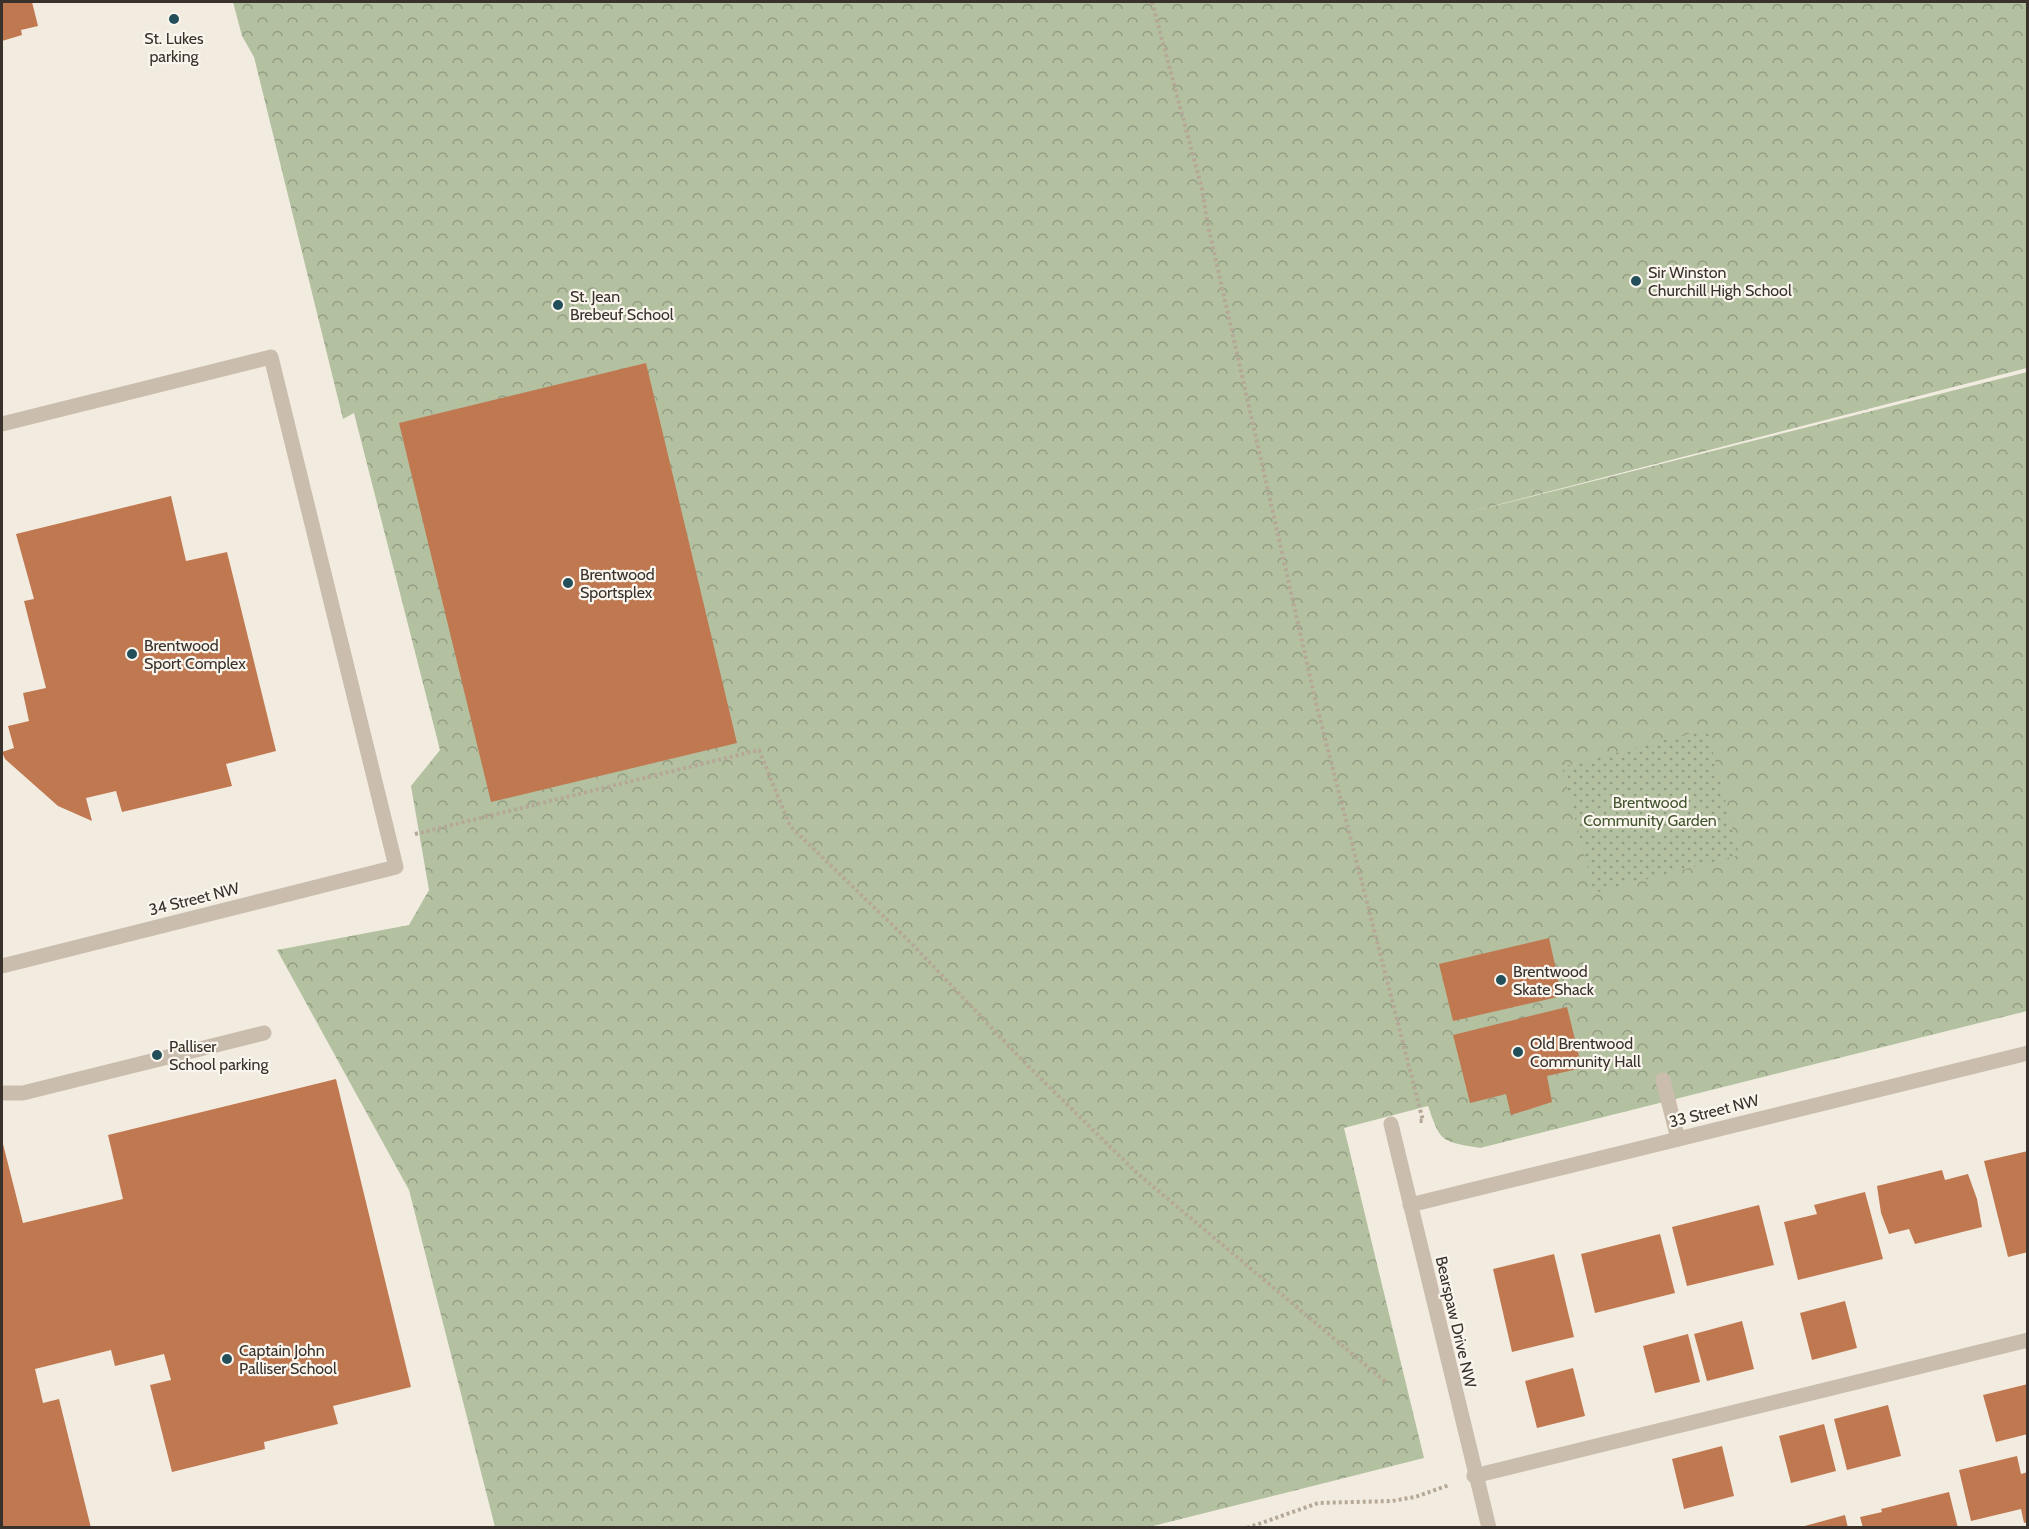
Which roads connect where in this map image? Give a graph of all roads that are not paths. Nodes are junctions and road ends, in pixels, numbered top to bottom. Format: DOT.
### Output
graph roads {
  1 [pos="2,424"];
  2 [pos="2,966"];
  3 [pos="264,1033"];
  4 [pos="2028,1053"];
  5 [pos="1663,1080"];
  6 [pos="2,1093"];
  7 [pos="1391,1124"];
  8 [pos="1678,1139"];
  9 [pos="1410,1205"];
  10 [pos="2028,1340"];
  11 [pos="1474,1476"];
  12 [pos="1489,1527"];
  1 -- 2 [label="street, 34 Street NW"];
  3 -- 6 [label="street"];
  4 -- 8 [label="street, 33 Street NW"];
  5 -- 8 [label="street"];
  7 -- 9 [label="street, Bearspaw Drive NW"];
  8 -- 9 [label="street, 33 Street NW"];
  9 -- 11 [label="street, Bearspaw Drive NW"];
  10 -- 11 [label="street"];
  11 -- 12 [label="street, Bearspaw Drive NW"];
}
